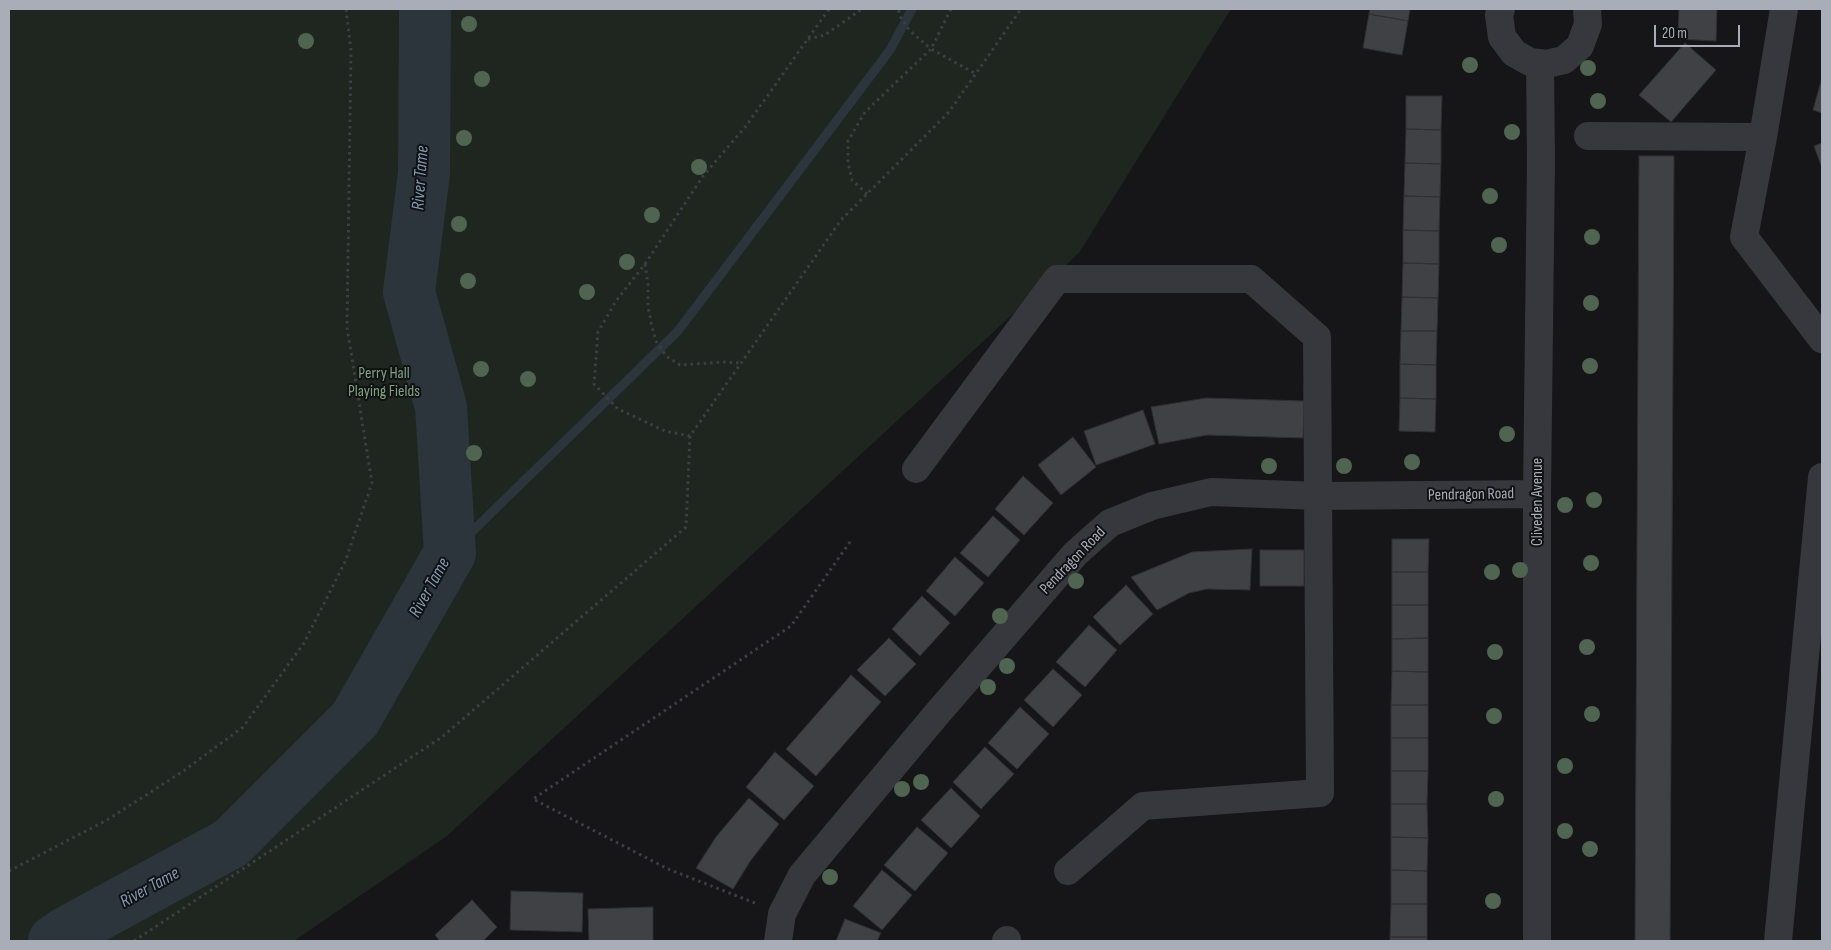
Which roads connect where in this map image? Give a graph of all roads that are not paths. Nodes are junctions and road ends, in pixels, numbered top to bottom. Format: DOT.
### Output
graph roads {
  1 [pos="1501,9"];
  2 [pos="1587,9"];
  3 [pos="1784,9"];
  4 [pos="1540,63"];
  5 [pos="1588,136"];
  6 [pos="1762,137"];
  7 [pos="1822,339"];
  8 [pos="916,469"];
  9 [pos="1822,477"];
  10 [pos="1538,494"];
  11 [pos="1319,496"];
  12 [pos="1068,871"];
  13 [pos="778,941"];
  14 [pos="1537,941"];
  15 [pos="1778,941"];
  1 -- 4 [label="street"];
  2 -- 4 [label="street"];
  3 -- 6 [label="street"];
  4 -- 10 [label="street, Cliveden Avenue"];
  5 -- 6 [label="street"];
  6 -- 7 [label="street"];
  8 -- 11 [label="street"];
  9 -- 15 [label="street"];
  10 -- 11 [label="street, Pendragon Road"];
  10 -- 14 [label="street, Cliveden Avenue"];
  11 -- 12 [label="street"];
  11 -- 13 [label="street, Pendragon Road"];
}
